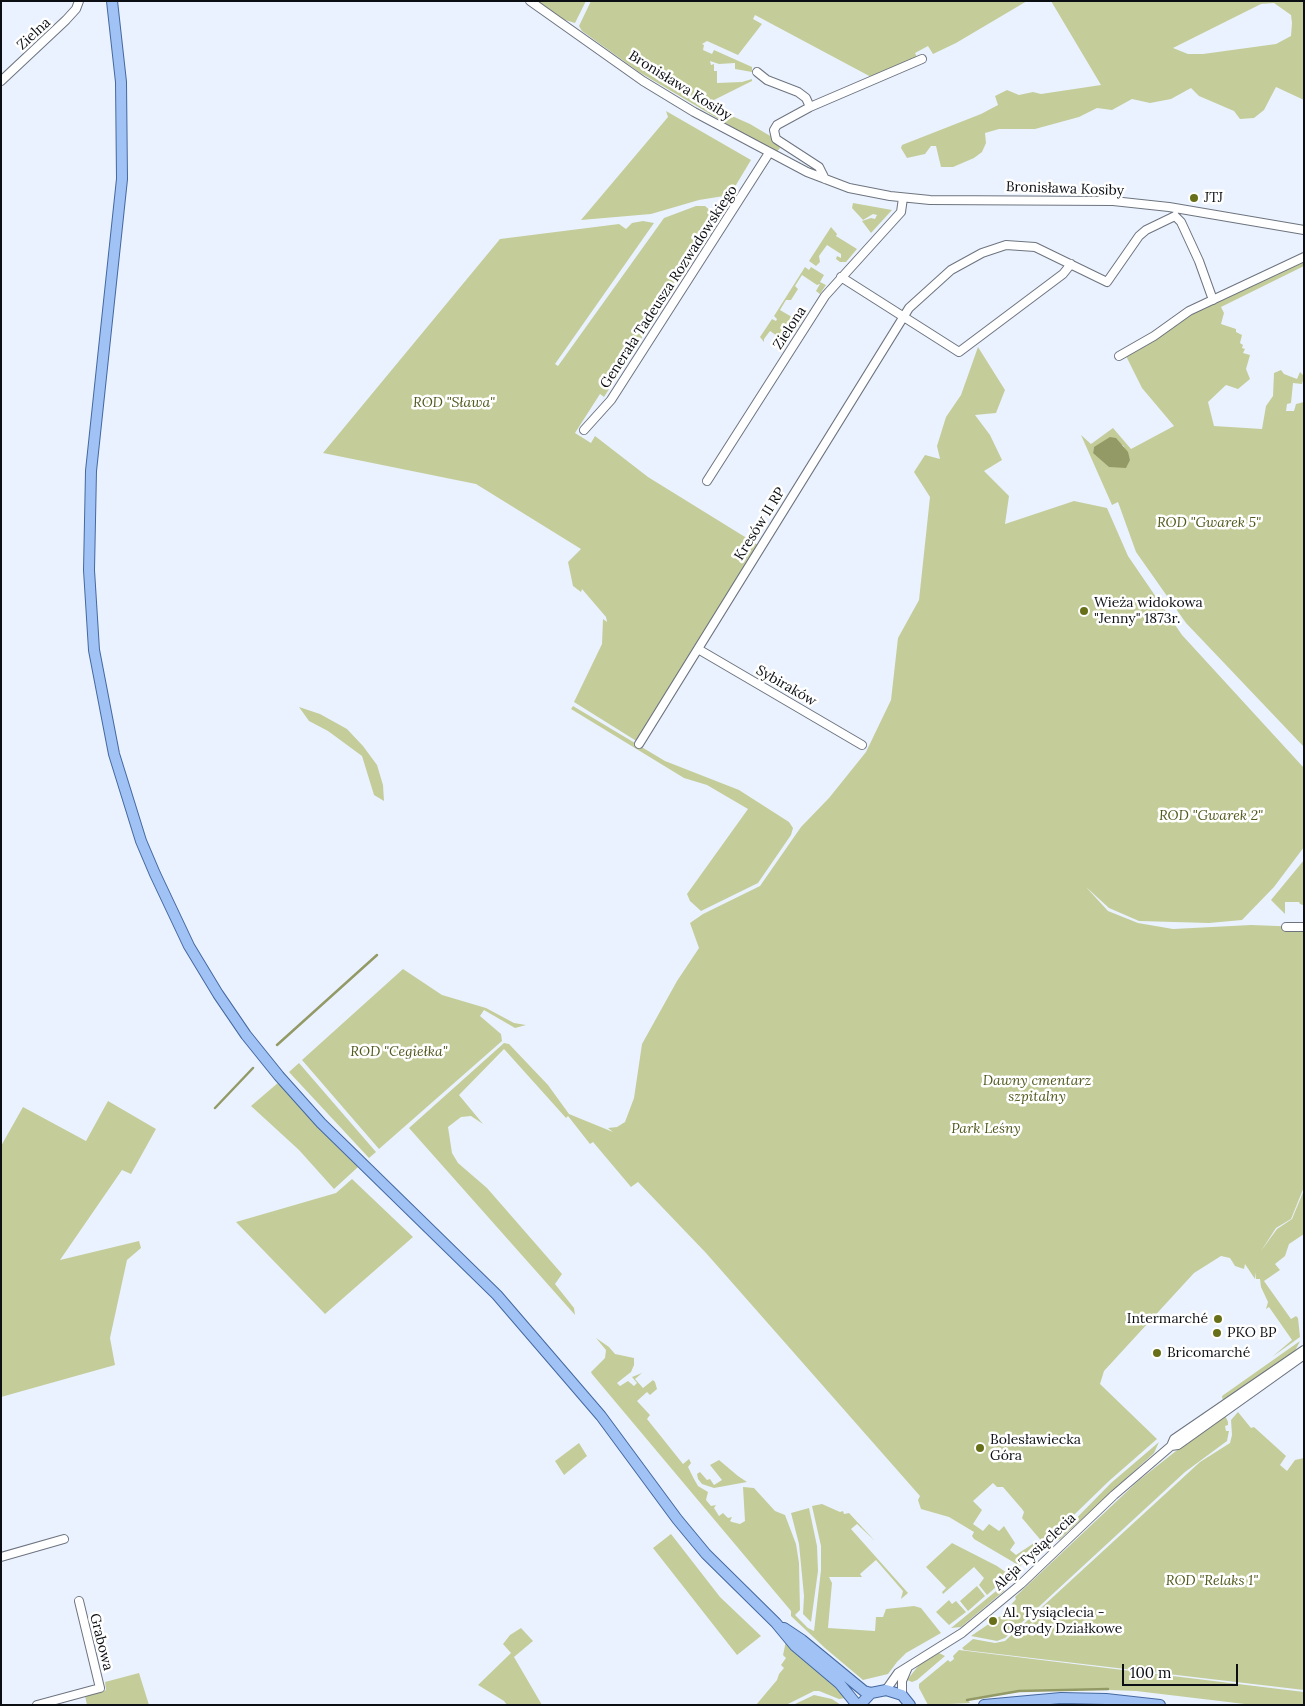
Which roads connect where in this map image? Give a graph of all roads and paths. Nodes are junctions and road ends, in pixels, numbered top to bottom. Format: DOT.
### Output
graph roads {
  1 [pos="79,1"];
  2 [pos="112,1"];
  3 [pos="530,1"];
  4 [pos="922,59"];
  5 [pos="757,72"];
  6 [pos="1,81"];
  7 [pos="810,107"];
  8 [pos="769,153"];
  9 [pos="825,179"];
  10 [pos="903,198"];
  11 [pos="1175,212"];
  12 [pos="1304,230"];
  13 [pos="1304,257"];
  14 [pos="1071,264"];
  15 [pos="841,277"];
  16 [pos="1213,300"];
  17 [pos="903,318"];
  18 [pos="1118,356"];
  19 [pos="584,430"];
  20 [pos="707,481"];
  21 [pos="698,649"];
  22 [pos="639,744"];
  23 [pos="862,745"];
  24 [pos="1286,927"];
  25 [pos="1304,928"];
  26 [pos="1304,1350"];
  27 [pos="1304,1355"];
  28 [pos="1171,1446"];
  29 [pos="64,1539"];
  30 [pos="1,1557"];
  31 [pos="79,1601"];
  32 [pos="776,1623"];
  33 [pos="908,1666"];
  34 [pos="886,1690"];
  35 [pos="871,1693"];
  36 [pos="902,1695"];
  37 [pos="37,1705"];
  38 [pos="858,1705"];
  39 [pos="910,1705"];
  40 [pos="984,1705"];
  41 [pos="1160,1705"];
  1 -- 6 [label="street, Zielna"];
  2 -- 32 [label="main road"];
  3 -- 8 [label="street, Bronisława Kosiby"];
  4 -- 7 [label="street, Bronisława Kosiby"];
  5 -- 7 [label="street"];
  7 -- 9 [label="street, Bronisława Kosiby"];
  8 -- 9 [label="street, Bronisława Kosiby"];
  8 -- 19 [label="street, Generała Tadeusza Rozwadowskiego"];
  9 -- 10 [label="street, Bronisława Kosiby"];
  10 -- 11 [label="street, Bronisława Kosiby"];
  10 -- 15 [label="street, Zielona"];
  11 -- 12 [label="street, Bronisława Kosiby"];
  11 -- 14 [label="street, Kresów II RP"];
  11 -- 16 [label="street"];
  13 -- 16 [label="street"];
  14 -- 17 [label="street, Kresów II RP"];
  14 -- 17 [label="street"];
  15 -- 17 [label="street"];
  15 -- 20 [label="street, Zielona"];
  16 -- 18 [label="street"];
  17 -- 21 [label="street, Kresów II RP"];
  21 -- 22 [label="street, Kresów II RP"];
  21 -- 23 [label="street, Sybiraków"];
  24 -- 25 [label="street"];
  26 -- 28 [label="street, Aleja Tysiąclecia"];
  27 -- 28 [label="street, Aleja Tysiąclecia"];
  28 -- 33 [label="street, Aleja Tysiąclecia"];
  29 -- 30 [label="street"];
  31 -- 37 [label="street, Grabowa"];
  32 -- 35 [label="main road"];
  32 -- 38 [label="main road"];
  33 -- 34 [label="street, Aleja Tysiąclecia"];
  33 -- 36 [label="street"];
  34 -- 35 [label="main road"];
  34 -- 36 [label="main road"];
  35 -- 38 [label="main road"];
  36 -- 39 [label="main road"];
  40 -- 41 [label="main road"];
}
